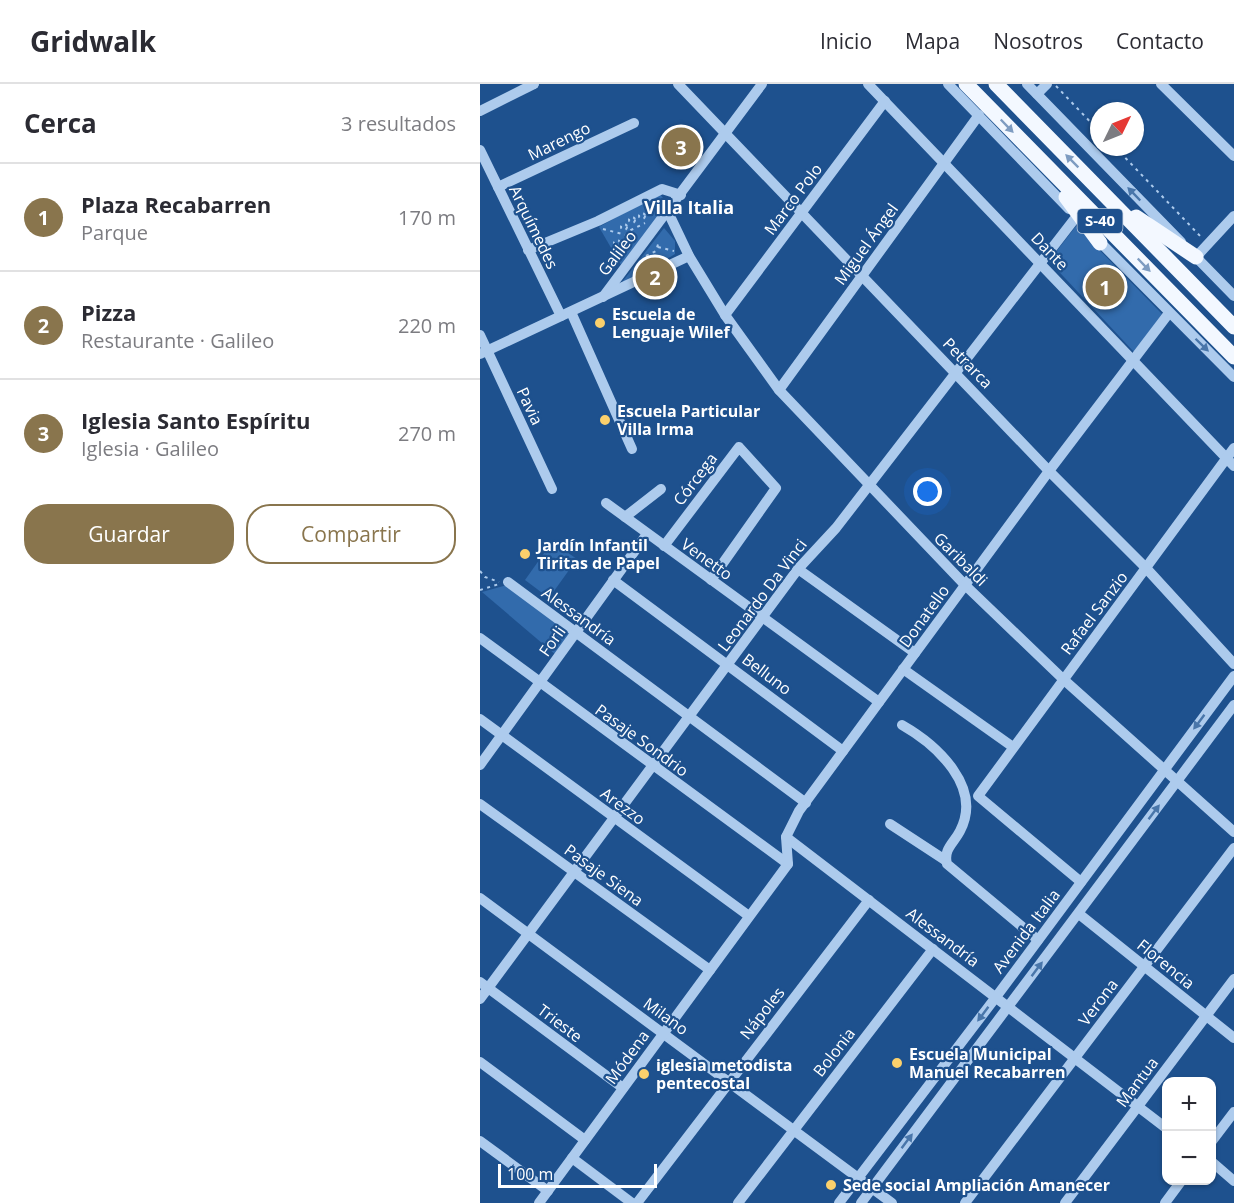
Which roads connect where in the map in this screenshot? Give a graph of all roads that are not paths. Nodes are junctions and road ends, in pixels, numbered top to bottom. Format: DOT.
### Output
graph roads {
  1 [pos="534,84"];
  2 [pos="678,84"];
  3 [pos="762,84"];
  4 [pos="868,84"];
  5 [pos="948,84"];
  6 [pos="966,84"];
  7 [pos="996,84"];
  8 [pos="1027,84"];
  9 [pos="1047,84"];
  10 [pos="1161,84"];
  11 [pos="1037,94"];
  12 [pos="885,101"];
  13 [pos="480,111"];
  14 [pos="979,115"];
  15 [pos="634,123"];
  16 [pos="727,135"];
  17 [pos="1024,143"];
  18 [pos="1234,156"];
  19 [pos="482,157"];
  20 [pos="944,163"];
  21 [pos="498,187"];
  22 [pos="681,195"];
  23 [pos="1113,202"];
  24 [pos="668,212"];
  25 [pos="802,212"];
  26 [pos="1234,216"];
  27 [pos="1076,217"];
  28 [pos="1101,243"];
  29 [pos="528,250"];
  30 [pos="689,256"];
  31 [pos="1196,257"];
  32 [pos="1040,261"];
  33 [pos="862,274"];
  34 [pos="1234,296"];
  35 [pos="603,297"];
  36 [pos="1169,313"];
  37 [pos="566,314"];
  38 [pos="725,315"];
  39 [pos="1234,327"];
  40 [pos="480,335"];
  41 [pos="484,353"];
  42 [pos="1234,357"];
  43 [pos="1134,359"];
  44 [pos="956,371"];
  45 [pos="1234,377"];
  46 [pos="779,390"];
  47 [pos="1234,448"];
  48 [pos="632,449"];
  49 [pos="1226,458"];
  50 [pos="1234,466"];
  51 [pos="1049,471"];
  52 [pos="869,486"];
  53 [pos="552,489"];
  54 [pos="661,489"];
  55 [pos="606,503"];
  56 [pos="625,517"];
  57 [pos="647,534"];
  58 [pos="664,546"];
  59 [pos="1146,568"];
  60 [pos="798,569"];
  61 [pos="613,580"];
  62 [pos="711,580"];
  63 [pos="507,582"];
  64 [pos="965,585"];
  65 [pos="763,617"];
  66 [pos="576,632"];
  67 [pos="480,638"];
  68 [pos="915,653"];
  69 [pos="728,664"];
  70 [pos="1234,664"];
  71 [pos="903,669"];
  72 [pos="1234,675"];
  73 [pos="1063,679"];
  74 [pos="540,683"];
  75 [pos="879,702"];
  76 [pos="1234,705"];
  77 [pos="689,717"];
  78 [pos="480,719"];
  79 [pos="902,725"];
  80 [pos="502,735"];
  81 [pos="1013,747"];
  82 [pos="843,751"];
  83 [pos="480,765"];
  84 [pos="652,766"];
  85 [pos="1163,770"];
  86 [pos="1177,782"];
  87 [pos="806,802"];
  88 [pos="480,804"];
  89 [pos="614,818"];
  90 [pos="890,824"];
  91 [pos="1234,832"];
  92 [pos="786,837"];
  93 [pos="1234,848"];
  94 [pos="945,860"];
  95 [pos="788,864"];
  96 [pos="574,872"];
  97 [pos="1081,882"];
  98 [pos="480,898"];
  99 [pos="869,900"];
  100 [pos="1079,914"];
  101 [pos="749,916"];
  102 [pos="529,934"];
  103 [pos="1038,940"];
  104 [pos="933,949"];
  105 [pos="1144,966"];
  106 [pos="710,970"];
  107 [pos="1234,979"];
  108 [pos="484,985"];
  109 [pos="996,997"];
  110 [pos="480,999"];
  111 [pos="1009,1007"];
  112 [pos="1206,1016"];
  113 [pos="663,1033"];
  114 [pos="1234,1038"];
  115 [pos="1075,1058"];
  116 [pos="480,1062"];
  117 [pos="729,1081"];
  118 [pos="623,1088"];
  119 [pos="1138,1106"];
  120 [pos="1234,1112"];
  121 [pos="1162,1124"];
  122 [pos="794,1130"];
  123 [pos="1216,1136"];
  124 [pos="585,1140"];
  125 [pos="480,1141"];
  126 [pos="572,1158"];
  127 [pos="1216,1165"];
  128 [pos="858,1177"];
  129 [pos="1234,1181"];
  130 [pos="1178,1185"];
  131 [pos="872,1188"];
  132 [pos="548,1191"];
  133 [pos="539,1203"];
  134 [pos="632,1203"];
  135 [pos="637,1203"];
  136 [pos="738,1203"];
  137 [pos="838,1203"];
  138 [pos="861,1203"];
  139 [pos="892,1203"];
  140 [pos="965,1203"];
  141 [pos="1065,1203"];
  142 [pos="1165,1203"];
  1 -- 13 [label="street"];
  2 -- 16 [label="street, Petrarca"];
  3 -- 16 [label="street, Galileo"];
  4 -- 12 [label="street, Dante"];
  5 -- 14 [label="street"];
  6 -- 17 [label="main road, S-40, one-way"];
  23 -- 7 [label="main road, S-40, one-way"];
  8 -- 11 [label="street"];
  9 -- 11 [label="street"];
  10 -- 18 [label="street"];
  31 -- 11 [label="street, one-way"];
  12 -- 20 [label="street, Dante"];
  12 -- 25 [label="street, Marco Polo"];
  14 -- 20 [label="street, Miguel Ángel"];
  14 -- 27 [label="street"];
  15 -- 21 [label="street, Marengo"];
  16 -- 22 [label="street, Galileo"];
  16 -- 25 [label="street, Petrarca"];
  17 -- 28 [label="main road"];
  17 -- 42 [label="main road, S-40, one-way"];
  19 -- 21 [label="street, Arquímedes"];
  20 -- 32 [label="street, Dante"];
  20 -- 33 [label="street, Miguel Ángel"];
  21 -- 29 [label="street, Arquímedes"];
  22 -- 24 [label="street, Galileo"];
  22 -- 29 [label="street"];
  23 -- 31 [label="main road"];
  23 -- 39 [label="main road, S-40"];
  24 -- 30 [label="street, Garibaldi"];
  24 -- 35 [label="street, Galileo"];
  25 -- 33 [label="street, Petrarca"];
  25 -- 38 [label="street, Marco Polo"];
  26 -- 31 [label="street"];
  27 -- 28 [label="street"];
  27 -- 32 [label="street, Leonardo Da Vinci"];
  28 -- 36 [label="street"];
  29 -- 37 [label="street, Arquímedes"];
  30 -- 35 [label="street, Galileo"];
  30 -- 38 [label="street, Garibaldi"];
  31 -- 34 [label="street"];
  32 -- 43 [label="street, Dante"];
  32 -- 44 [label="street, Leonardo Da Vinci"];
  33 -- 44 [label="street, Petrarca"];
  33 -- 46 [label="street, Miguel Ángel"];
  35 -- 37 [label="street, Galileo"];
  36 -- 43 [label="street"];
  36 -- 45 [label="street, one-way"];
  37 -- 41 [label="street, Galileo"];
  37 -- 48 [label="street, Arquímedes"];
  38 -- 46 [label="street, Garibaldi"];
  40 -- 41 [label="street, Pavia"];
  41 -- 53 [label="street, Pavia"];
  43 -- 49 [label="street, Dante"];
  43 -- 51 [label="street, Donatello"];
  44 -- 51 [label="street, Petrarca"];
  44 -- 52 [label="street, Leonardo Da Vinci"];
  46 -- 52 [label="street, Garibaldi"];
  47 -- 49 [label="street, Rafael Sanzio"];
  49 -- 50 [label="street, Dante"];
  49 -- 59 [label="street, Rafael Sanzio"];
  51 -- 59 [label="street, Petrarca"];
  51 -- 64 [label="street, Donatello"];
  52 -- 60 [label="street, Leonardo Da Vinci"];
  52 -- 64 [label="street, Garibaldi"];
  54 -- 56 [label="street"];
  55 -- 56 [label="street, Venetto"];
  56 -- 57 [label="street, Venetto"];
  57 -- 58 [label="street, Venetto"];
  57 -- 61 [label="street, Forli"];
  58 -- 62 [label="street, Venetto"];
  58 -- 62 [label="street, Córcega"];
  59 -- 70 [label="street, Petrarca"];
  59 -- 73 [label="street, Rafael Sanzio"];
  60 -- 65 [label="street, Leonardo Da Vinci"];
  60 -- 68 [label="street"];
  61 -- 66 [label="street, Forli"];
  61 -- 69 [label="street, Belluno"];
  62 -- 65 [label="street, Venetto"];
  63 -- 66 [label="street, Alessandría"];
  64 -- 68 [label="street, Donatello"];
  64 -- 73 [label="street, Garibaldi"];
  65 -- 69 [label="street, Leonardo Da Vinci"];
  65 -- 75 [label="street, Venetto"];
  66 -- 74 [label="street, Forli"];
  66 -- 77 [label="street, Alessandría"];
  67 -- 74 [label="street, Pasaje Sondrio"];
  68 -- 71 [label="street, Donatello"];
  69 -- 77 [label="street, Leonardo Da Vinci"];
  69 -- 82 [label="street, Belluno"];
  71 -- 75 [label="street, Donatello"];
  71 -- 81 [label="street"];
  72 -- 85 [label="street, Avenida Italia, one-way"];
  73 -- 81 [label="street, Rafael Sanzio"];
  73 -- 85 [label="street, Garibaldi"];
  74 -- 80 [label="street, Forli"];
  74 -- 84 [label="street, Pasaje Sondrio"];
  75 -- 82 [label="street, Donatello"];
  76 -- 86 [label="street, Avenida Italia"];
  77 -- 84 [label="street, Leonardo Da Vinci"];
  77 -- 87 [label="street, Alessandría"];
  78 -- 80 [label="street, Arezzo"];
  79 -- 94 [label="street"];
  80 -- 83 [label="street, Forli"];
  80 -- 89 [label="street, Arezzo"];
  81 -- 97 [label="street, Rafael Sanzio"];
  82 -- 87 [label="street, Donatello"];
  84 -- 89 [label="street, Leonardo Da Vinci"];
  84 -- 95 [label="street, Pasaje Sondrio"];
  85 -- 86 [label="street, Garibaldi"];
  85 -- 97 [label="street, Avenida Italia"];
  86 -- 91 [label="street, Garibaldi"];
  100 -- 86 [label="street, Avenida Italia, one-way"];
  87 -- 92 [label="street, Donatello"];
  88 -- 96 [label="street, Pasaje Siena"];
  89 -- 96 [label="street, Leonardo Da Vinci"];
  89 -- 101 [label="street, Arezzo"];
  90 -- 94 [label="street"];
  92 -- 95 [label="street"];
  92 -- 99 [label="street, Alessandría"];
  93 -- 105 [label="street, Verona"];
  94 -- 103 [label="street"];
  95 -- 101 [label="street, Módena"];
  96 -- 102 [label="street, Leonardo Da Vinci"];
  96 -- 106 [label="street, Pasaje Siena"];
  97 -- 103 [label="street, Avenida Italia"];
  98 -- 102 [label="street, Milano"];
  99 -- 104 [label="street, Alessandría"];
  99 -- 117 [label="street, Nápoles"];
  100 -- 105 [label="street, Florencia"];
  111 -- 100 [label="street, Avenida Italia, one-way"];
  101 -- 106 [label="street, Módena"];
  102 -- 108 [label="street, Leonardo Da Vinci"];
  102 -- 113 [label="street, Milano"];
  103 -- 109 [label="street, Avenida Italia"];
  104 -- 109 [label="street, Alessandría"];
  104 -- 122 [label="street, Bolonia"];
  105 -- 112 [label="street, Florencia"];
  105 -- 115 [label="street, Verona"];
  106 -- 113 [label="street, Módena"];
  107 -- 112 [label="street, Mantua"];
  108 -- 110 [label="street, Leonardo Da Vinci"];
  108 -- 118 [label="street, Trieste"];
  109 -- 111 [label="street, Alessandría"];
  109 -- 128 [label="street, Avenida Italia, one-way"];
  111 -- 115 [label="street, Alessandría"];
  131 -- 111 [label="street, Avenida Italia, one-way"];
  112 -- 114 [label="street, Florencia"];
  112 -- 119 [label="street, Mantua"];
  113 -- 117 [label="street, Milano"];
  113 -- 118 [label="street, Módena"];
  115 -- 119 [label="street, Alessandría"];
  115 -- 140 [label="street, Verona"];
  116 -- 124 [label="street"];
  117 -- 122 [label="street, Milano"];
  117 -- 135 [label="street, Nápoles"];
  118 -- 124 [label="street, Módena"];
  119 -- 121 [label="street, Alessandría"];
  119 -- 141 [label="street, Mantua"];
  120 -- 123 [label="street"];
  122 -- 128 [label="street, Milano"];
  122 -- 136 [label="street, Bolonia"];
  124 -- 126 [label="street, Módena"];
  125 -- 132 [label="street"];
  126 -- 132 [label="street, Módena"];
  126 -- 134 [label="street"];
  127 -- 129 [label="street"];
  128 -- 131 [label="street, Milano"];
  128 -- 137 [label="street, Avenida Italia"];
  130 -- 142 [label="street"];
  131 -- 138 [label="street, Avenida Italia"];
  131 -- 139 [label="street, Milano"];
  132 -- 133 [label="street, Módena"];
}
